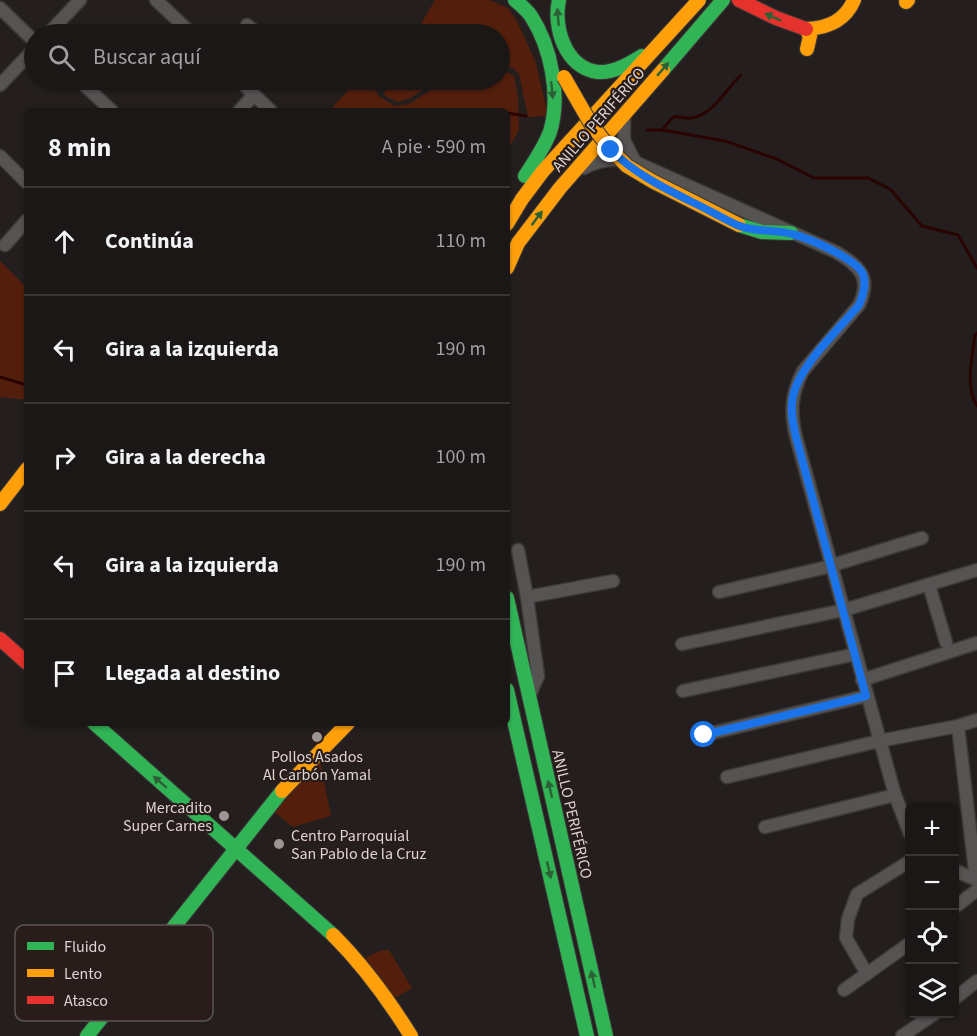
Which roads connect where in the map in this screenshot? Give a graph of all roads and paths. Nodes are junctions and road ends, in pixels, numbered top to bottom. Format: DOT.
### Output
graph roads {
  1 [pos="156,0"];
  2 [pos="514,0"];
  3 [pos="528,0"];
  4 [pos="559,0"];
  5 [pos="699,0"];
  6 [pos="723,0"];
  7 [pos="854,0"];
  8 [pos="77,1"];
  9 [pos="740,1"];
  10 [pos="0,8"];
  11 [pos="57,24"];
  12 [pos="181,24"];
  13 [pos="806,29"];
  14 [pos="24,31"];
  15 [pos="659,46"];
  16 [pos="807,49"];
  17 [pos="24,60"];
  18 [pos="0,85"];
  19 [pos="90,90"];
  20 [pos="250,90"];
  21 [pos="254,95"];
  22 [pos="109,108"];
  23 [pos="242,108"];
  24 [pos="268,108"];
  25 [pos="624,114"];
  26 [pos="0,156"];
  27 [pos="634,162"];
  28 [pos="570,176"];
  29 [pos="24,180"];
  30 [pos="510,200"];
  31 [pos="510,219"];
  32 [pos="24,223"];
  33 [pos="791,233"];
  34 [pos="5,245"];
  35 [pos="510,261"];
  36 [pos="24,473"];
  37 [pos="0,504"];
  38 [pos="922,538"];
  39 [pos="518,550"];
  40 [pos="831,566"];
  41 [pos="977,570"];
  42 [pos="613,581"];
  43 [pos="929,585"];
  44 [pos="719,592"];
  45 [pos="527,597"];
  46 [pos="844,610"];
  47 [pos="510,612"];
  48 [pos="0,639"];
  49 [pos="946,642"];
  50 [pos="977,643"];
  51 [pos="682,644"];
  52 [pos="856,654"];
  53 [pos="24,660"];
  54 [pos="862,680"];
  55 [pos="683,691"];
  56 [pos="866,696"];
  57 [pos="529,697"];
  58 [pos="510,707"];
  59 [pos="977,720"];
  60 [pos="97,726"];
  61 [pos="345,726"];
  62 [pos="958,726"];
  63 [pos="704,735"];
  64 [pos="879,741"];
  65 [pos="727,777"];
  66 [pos="894,795"];
  67 [pos="905,824"];
  68 [pos="765,827"];
  69 [pos="236,848"];
  70 [pos="905,864"];
  71 [pos="959,872"];
  72 [pos="977,880"];
  73 [pos="977,890"];
  74 [pos="959,904"];
  75 [pos="175,925"];
  76 [pos="905,946"];
  77 [pos="867,974"];
  78 [pos="977,981"];
  79 [pos="844,990"];
  80 [pos="959,995"];
  81 [pos="928,1018"];
  82 [pos="99,1021"];
  83 [pos="87,1036"];
  84 [pos="411,1036"];
  85 [pos="587,1036"];
  86 [pos="606,1036"];
  87 [pos="902,1036"];
  1 -- 12 [label="street"];
  2 -- 30 [label="main road, one-way"];
  3 -- 33 [label="main road, bridge"];
  15 -- 4 [label="main road, one-way"];
  5 -- 15 [label="main road, ANILLO PERIFÉRICO"];
  25 -- 6 [label="main road, ANILLO PERIFÉRICO, one-way"];
  7 -- 13 [label="main road"];
  8 -- 11 [label="street"];
  13 -- 9 [label="main road, one-way"];
  10 -- 14 [label="street"];
  13 -- 16 [label="main road"];
  15 -- 31 [label="main road, ANILLO PERIFÉRICO"];
  17 -- 18 [label="street"];
  19 -- 22 [label="street"];
  20 -- 21 [label="street"];
  21 -- 23 [label="street"];
  21 -- 24 [label="street"];
  25 -- 27 [label="street"];
  25 -- 28 [label="main road, ANILLO PERIFÉRICO"];
  26 -- 29 [label="street"];
  27 -- 28 [label="street"];
  27 -- 33 [label="street"];
  35 -- 28 [label="main road, ANILLO PERIFÉRICO, one-way"];
  32 -- 34 [label="street"];
  33 -- 40 [label="street"];
  36 -- 37 [label="main road"];
  38 -- 40 [label="street"];
  39 -- 45 [label="street"];
  40 -- 44 [label="street"];
  40 -- 46 [label="street"];
  41 -- 43 [label="street"];
  42 -- 45 [label="street"];
  43 -- 46 [label="street"];
  43 -- 49 [label="street"];
  45 -- 57 [label="street"];
  46 -- 51 [label="street"];
  46 -- 52 [label="street"];
  47 -- 57 [label="main road, ANILLO PERIFÉRICO"];
  48 -- 53 [label="main road"];
  50 -- 54 [label="street"];
  52 -- 54 [label="street"];
  52 -- 55 [label="street"];
  54 -- 56 [label="street"];
  56 -- 63 [label="street"];
  56 -- 64 [label="street"];
  86 -- 57 [label="main road, ANILLO PERIFÉRICO, one-way"];
  58 -- 85 [label="main road, one-way"];
  59 -- 62 [label="street"];
  69 -- 60 [label="main road, one-way"];
  61 -- 69 [label="main road"];
  62 -- 64 [label="street"];
  62 -- 72 [label="street"];
  64 -- 65 [label="street"];
  64 -- 66 [label="street"];
  66 -- 67 [label="street"];
  66 -- 68 [label="street"];
  69 -- 75 [label="main road"];
  69 -- 84 [label="main road"];
  70 -- 77 [label="street"];
  71 -- 72 [label="street"];
  73 -- 74 [label="street"];
  76 -- 77 [label="street"];
  77 -- 79 [label="street"];
  78 -- 80 [label="street"];
  81 -- 87 [label="street"];
  82 -- 83 [label="main road"];
}
